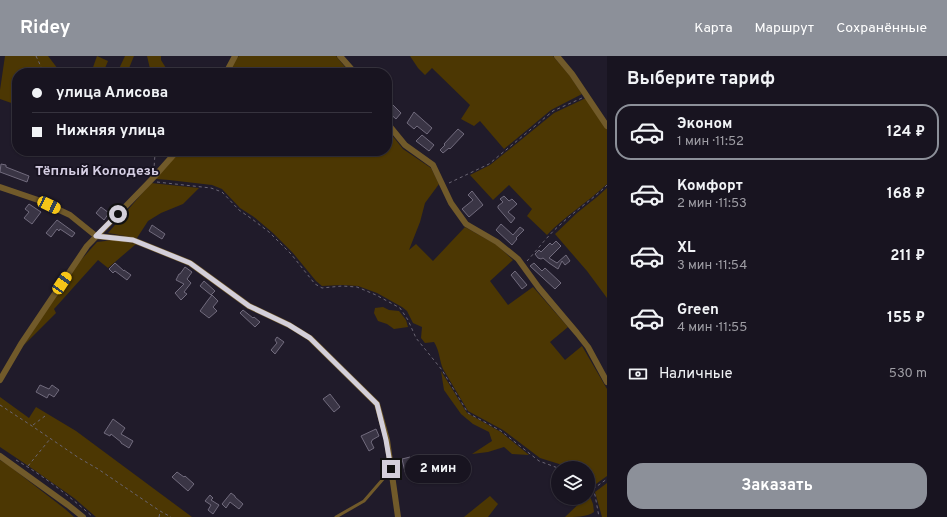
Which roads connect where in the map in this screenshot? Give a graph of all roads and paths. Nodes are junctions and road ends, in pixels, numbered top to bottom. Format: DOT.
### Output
graph roads {
  1 [pos="36,56"];
  2 [pos="235,56"];
  3 [pos="340,56"];
  4 [pos="557,56"];
  5 [pos="42,68"];
  6 [pos="229,68"];
  7 [pos="351,68"];
  8 [pos="586,95"];
  9 [pos="607,126"];
  10 [pos="392,129"];
  11 [pos="155,156"];
  12 [pos="173,156"];
  13 [pos="152,179"];
  14 [pos="607,185"];
  15 [pos="443,186"];
  16 [pos="0,187"];
  17 [pos="96,236"];
  18 [pos="523,266"];
  19 [pos="0,380"];
  20 [pos="607,382"];
  21 [pos="0,406"];
  22 [pos="45,416"];
  23 [pos="32,426"];
  24 [pos="50,438"];
  25 [pos="0,456"];
  26 [pos="14,458"];
  27 [pos="551,465"];
  28 [pos="27,466"];
  29 [pos="391,469"];
  30 [pos="607,479"];
  31 [pos="595,487"];
  32 [pos="595,495"];
  33 [pos="160,511"];
  34 [pos="83,517"];
  35 [pos="93,517"];
  36 [pos="159,517"];
  37 [pos="170,517"];
  38 [pos="336,517"];
  39 [pos="398,517"];
  40 [pos="599,517"];
  1 -- 5 [label="path"];
  2 -- 6 [label="street"];
  3 -- 7 [label="street"];
  4 -- 8 [label="street"];
  8 -- 9 [label="street"];
  8 -- 15 [label="path"];
  10 -- 15 [label="street"];
  11 -- 13 [label="path"];
  12 -- 13 [label="street"];
  13 -- 17 [label="street"];
  13 -- 27 [label="path"];
  14 -- 18 [label="path"];
  15 -- 18 [label="street"];
  16 -- 17 [label="street"];
  17 -- 19 [label="street"];
  17 -- 29 [label="street"];
  18 -- 20 [label="street"];
  21 -- 23 [label="path"];
  22 -- 23 [label="path"];
  23 -- 24 [label="path"];
  24 -- 28 [label="path"];
  24 -- 33 [label="path"];
  25 -- 34 [label="street"];
  26 -- 28 [label="path"];
  28 -- 35 [label="path"];
  29 -- 38 [label="lane"];
  29 -- 39 [label="street"];
  30 -- 31 [label="path"];
  32 -- 40 [label="path"];
  33 -- 36 [label="path"];
  33 -- 37 [label="path"];
}
